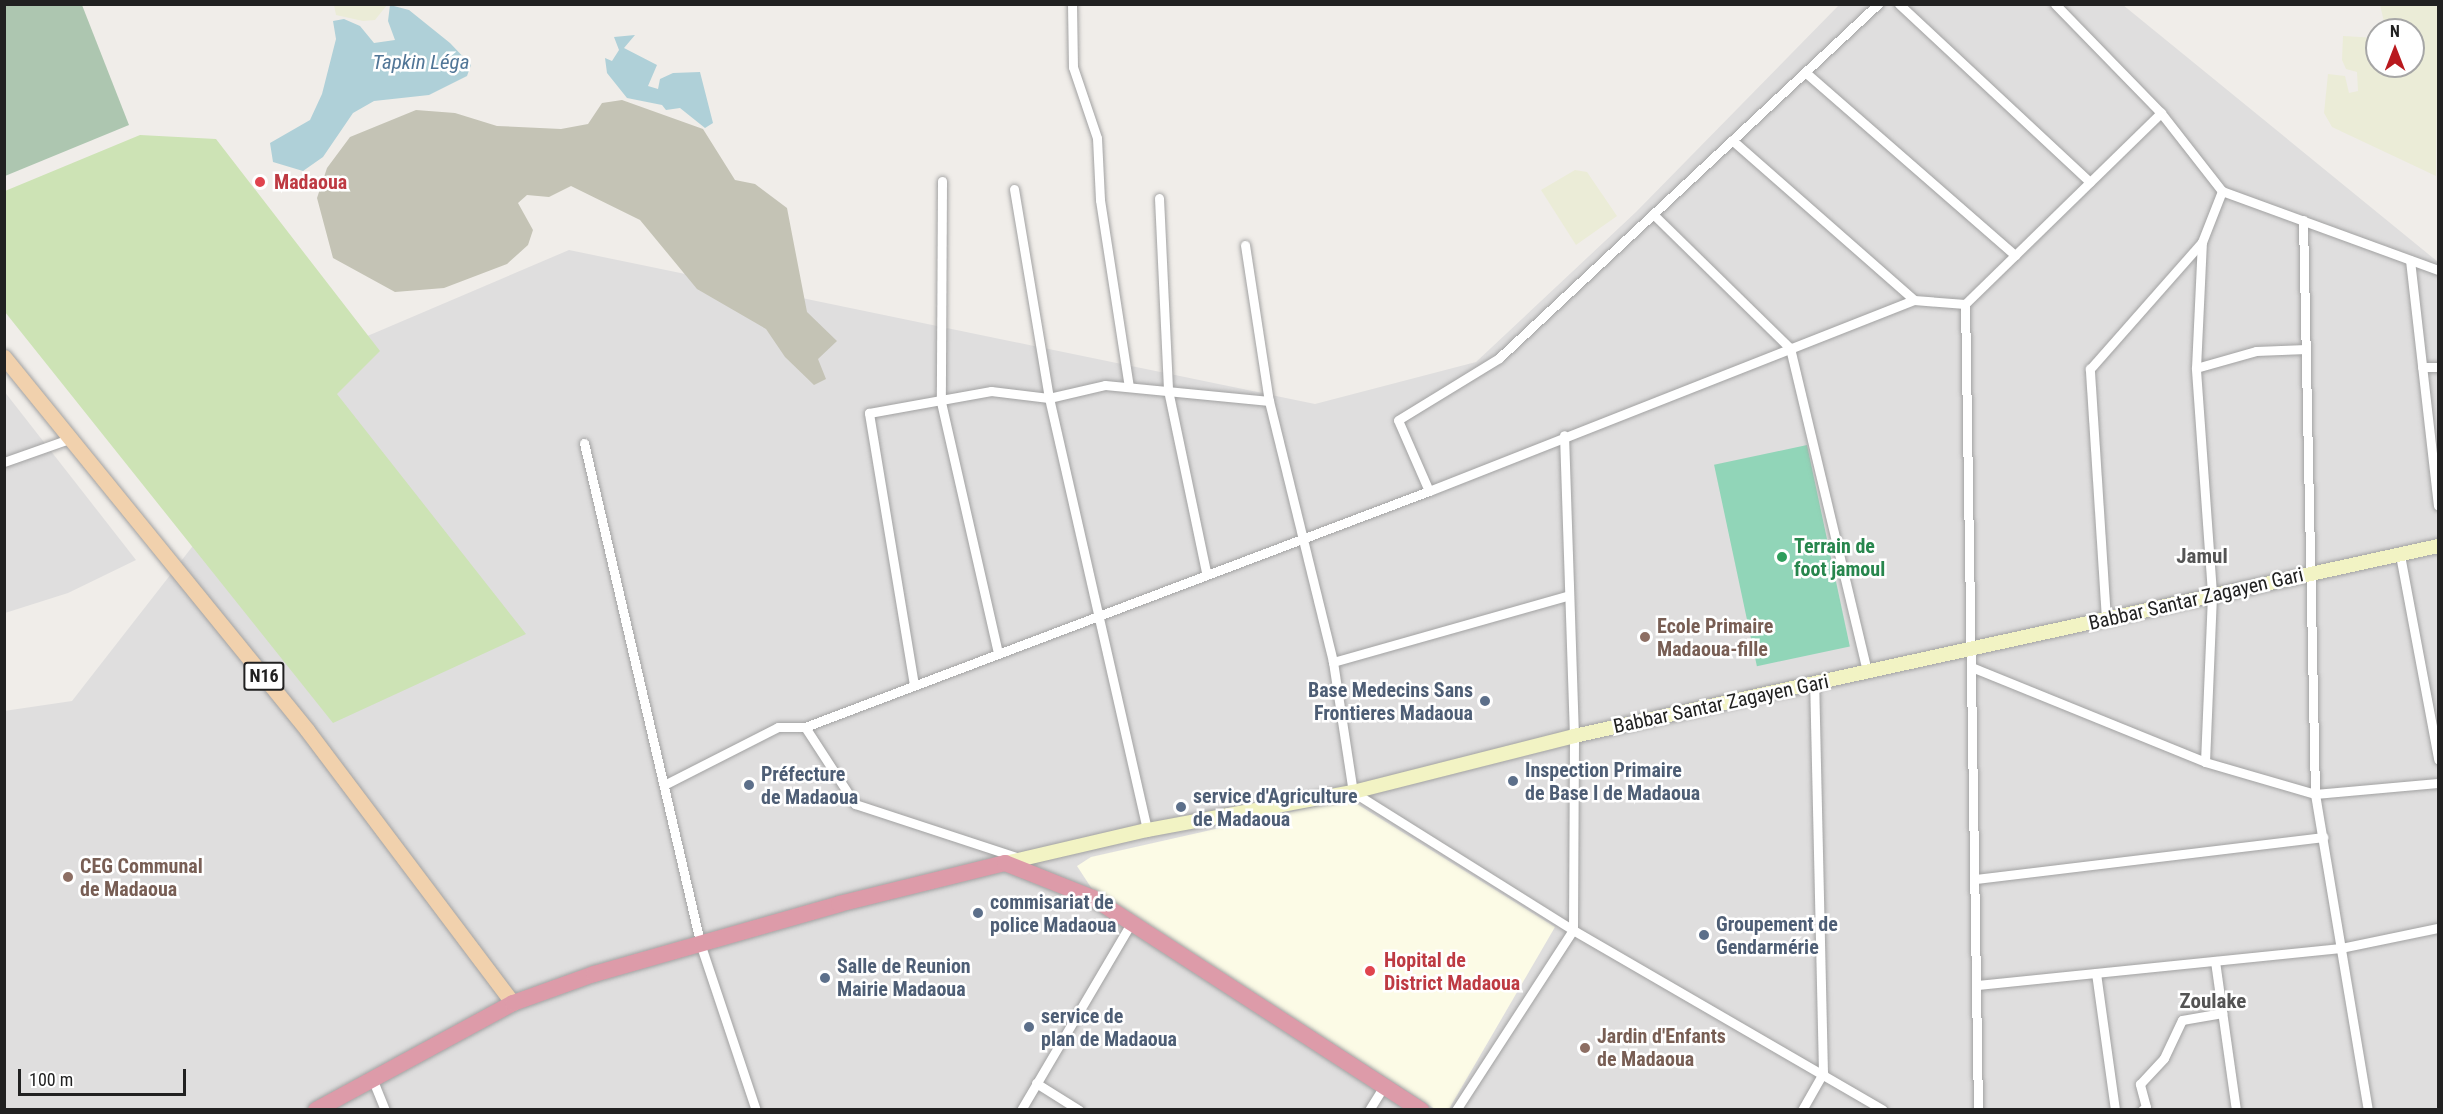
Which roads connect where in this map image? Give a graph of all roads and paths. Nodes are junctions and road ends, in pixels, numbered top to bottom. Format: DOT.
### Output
graph roads {
  1 [pos="1072,4"];
  2 [pos="1878,4"];
  3 [pos="1899,4"];
  4 [pos="2055,4"];
  5 [pos="1805,72"];
  6 [pos="2162,113"];
  7 [pos="1732,140"];
  8 [pos="942,181"];
  9 [pos="2090,182"];
  10 [pos="1014,189"];
  11 [pos="2222,191"];
  12 [pos="1159,198"];
  13 [pos="1653,214"];
  14 [pos="2303,220"];
  15 [pos="2202,242"];
  16 [pos="1245,245"];
  17 [pos="2015,255"];
  18 [pos="2410,260"];
  19 [pos="2439,270"];
  20 [pos="1914,300"];
  21 [pos="1965,304"];
  22 [pos="1790,348"];
  23 [pos="2306,349"];
  24 [pos="4,357"];
  25 [pos="2422,367"];
  26 [pos="2439,367"];
  27 [pos="2196,368"];
  28 [pos="1129,387"];
  29 [pos="1168,390"];
  30 [pos="1049,398"];
  31 [pos="1269,401"];
  32 [pos="941,402"];
  33 [pos="1564,435"];
  34 [pos="72,438"];
  35 [pos="584,443"];
  36 [pos="4,462"];
  37 [pos="1429,491"];
  38 [pos="2439,505"];
  39 [pos="1302,535"];
  40 [pos="2439,546"];
  41 [pos="2400,555"];
  42 [pos="1206,572"];
  43 [pos="2311,573"];
  44 [pos="2212,593"];
  45 [pos="1569,595"];
  46 [pos="1096,614"];
  47 [pos="2106,619"];
  48 [pos="1973,649"];
  49 [pos="998,652"];
  50 [pos="1333,662"];
  51 [pos="1974,668"];
  52 [pos="1867,672"];
  53 [pos="1814,684"];
  54 [pos="914,685"];
  55 [pos="805,727"];
  56 [pos="1574,736"];
  57 [pos="2439,759"];
  58 [pos="2205,762"];
  59 [pos="2439,783"];
  60 [pos="664,785"];
  61 [pos="1353,792"];
  62 [pos="2315,794"];
  63 [pos="1147,830"];
  64 [pos="2323,837"];
  65 [pos="1012,861"];
  66 [pos="1976,879"];
  67 [pos="1130,925"];
  68 [pos="1573,930"];
  69 [pos="2438,932"];
  70 [pos="701,946"];
  71 [pos="2341,948"];
  72 [pos="2215,961"];
  73 [pos="2096,973"];
  74 [pos="1977,985"];
  75 [pos="513,1003"];
  76 [pos="2223,1013"];
  77 [pos="1823,1073"];
  78 [pos="372,1077"];
  79 [pos="1036,1083"];
  80 [pos="1384,1086"];
  81 [pos="316,1110"];
  82 [pos="385,1110"];
  83 [pos="756,1110"];
  84 [pos="1021,1110"];
  85 [pos="1079,1110"];
  86 [pos="1369,1110"];
  87 [pos="1421,1110"];
  88 [pos="1456,1110"];
  89 [pos="1802,1110"];
  90 [pos="1882,1110"];
  91 [pos="1978,1110"];
  92 [pos="2115,1110"];
  93 [pos="2142,1110"];
  94 [pos="2236,1110"];
  95 [pos="2368,1110"];
  1 -- 28 [label="street"];
  2 -- 5 [label="street"];
  3 -- 9 [label="street"];
  4 -- 6 [label="street"];
  5 -- 7 [label="street"];
  5 -- 17 [label="street"];
  6 -- 9 [label="street"];
  6 -- 11 [label="street"];
  7 -- 13 [label="street"];
  7 -- 20 [label="street"];
  8 -- 32 [label="street"];
  9 -- 17 [label="street"];
  10 -- 30 [label="street"];
  11 -- 14 [label="street"];
  11 -- 15 [label="street"];
  12 -- 29 [label="street"];
  13 -- 22 [label="street"];
  13 -- 37 [label="street"];
  14 -- 18 [label="street"];
  14 -- 23 [label="street"];
  15 -- 27 [label="street"];
  15 -- 47 [label="street"];
  16 -- 31 [label="street"];
  17 -- 21 [label="street"];
  18 -- 19 [label="street"];
  18 -- 25 [label="street"];
  20 -- 21 [label="street"];
  20 -- 22 [label="street"];
  21 -- 48 [label="street"];
  22 -- 33 [label="street"];
  22 -- 52 [label="street"];
  23 -- 27 [label="street"];
  23 -- 43 [label="street"];
  24 -- 34 [label="main road, N16"];
  25 -- 26 [label="street"];
  25 -- 38 [label="street"];
  27 -- 44 [label="street"];
  28 -- 29 [label="street"];
  28 -- 30 [label="street"];
  29 -- 31 [label="street"];
  29 -- 42 [label="street"];
  30 -- 32 [label="street"];
  30 -- 46 [label="street"];
  31 -- 39 [label="street"];
  32 -- 49 [label="street"];
  32 -- 54 [label="street"];
  33 -- 37 [label="street"];
  33 -- 45 [label="street"];
  34 -- 36 [label="street"];
  34 -- 75 [label="main road, N16"];
  35 -- 60 [label="street"];
  37 -- 39 [label="street"];
  39 -- 42 [label="street"];
  39 -- 50 [label="street"];
  40 -- 41 [label="street, Babbar Santar Zagayen Gari"];
  41 -- 43 [label="street, Babbar Santar Zagayen Gari"];
  41 -- 57 [label="street"];
  42 -- 46 [label="street"];
  43 -- 44 [label="street, Babbar Santar Zagayen Gari"];
  43 -- 62 [label="street"];
  44 -- 47 [label="street, Babbar Santar Zagayen Gari"];
  44 -- 58 [label="street"];
  45 -- 50 [label="street"];
  45 -- 56 [label="street"];
  46 -- 49 [label="street"];
  46 -- 63 [label="street"];
  47 -- 48 [label="street, Babbar Santar Zagayen Gari"];
  48 -- 51 [label="street"];
  48 -- 52 [label="street, Babbar Santar Zagayen Gari"];
  49 -- 54 [label="street"];
  50 -- 61 [label="street"];
  51 -- 58 [label="street"];
  51 -- 66 [label="street"];
  52 -- 53 [label="street, Babbar Santar Zagayen Gari"];
  53 -- 56 [label="street, Babbar Santar Zagayen Gari"];
  53 -- 77 [label="street"];
  54 -- 55 [label="street"];
  55 -- 60 [label="street"];
  55 -- 65 [label="street"];
  56 -- 61 [label="street, Babbar Santar Zagayen Gari"];
  56 -- 68 [label="street"];
  58 -- 62 [label="street"];
  59 -- 62 [label="street"];
  60 -- 70 [label="street"];
  61 -- 63 [label="street, Babbar Santar Zagayen Gari"];
  61 -- 68 [label="street"];
  62 -- 64 [label="street"];
  63 -- 65 [label="street, Babbar Santar Zagayen Gari"];
  64 -- 66 [label="street"];
  64 -- 71 [label="street"];
  65 -- 67 [label="highway"];
  65 -- 70 [label="highway"];
  66 -- 74 [label="street"];
  67 -- 79 [label="street"];
  67 -- 80 [label="highway"];
  68 -- 77 [label="street"];
  68 -- 88 [label="street"];
  69 -- 71 [label="street"];
  70 -- 75 [label="highway"];
  70 -- 83 [label="street"];
  71 -- 72 [label="street"];
  71 -- 95 [label="street"];
  72 -- 73 [label="street"];
  72 -- 76 [label="street"];
  73 -- 74 [label="street"];
  73 -- 92 [label="street"];
  74 -- 91 [label="street"];
  75 -- 78 [label="highway"];
  76 -- 93 [label="street"];
  76 -- 94 [label="street"];
  77 -- 89 [label="street"];
  77 -- 90 [label="street"];
  78 -- 81 [label="highway"];
  78 -- 82 [label="street"];
  79 -- 84 [label="street"];
  79 -- 85 [label="street"];
  80 -- 86 [label="street"];
  80 -- 87 [label="highway"];
}
